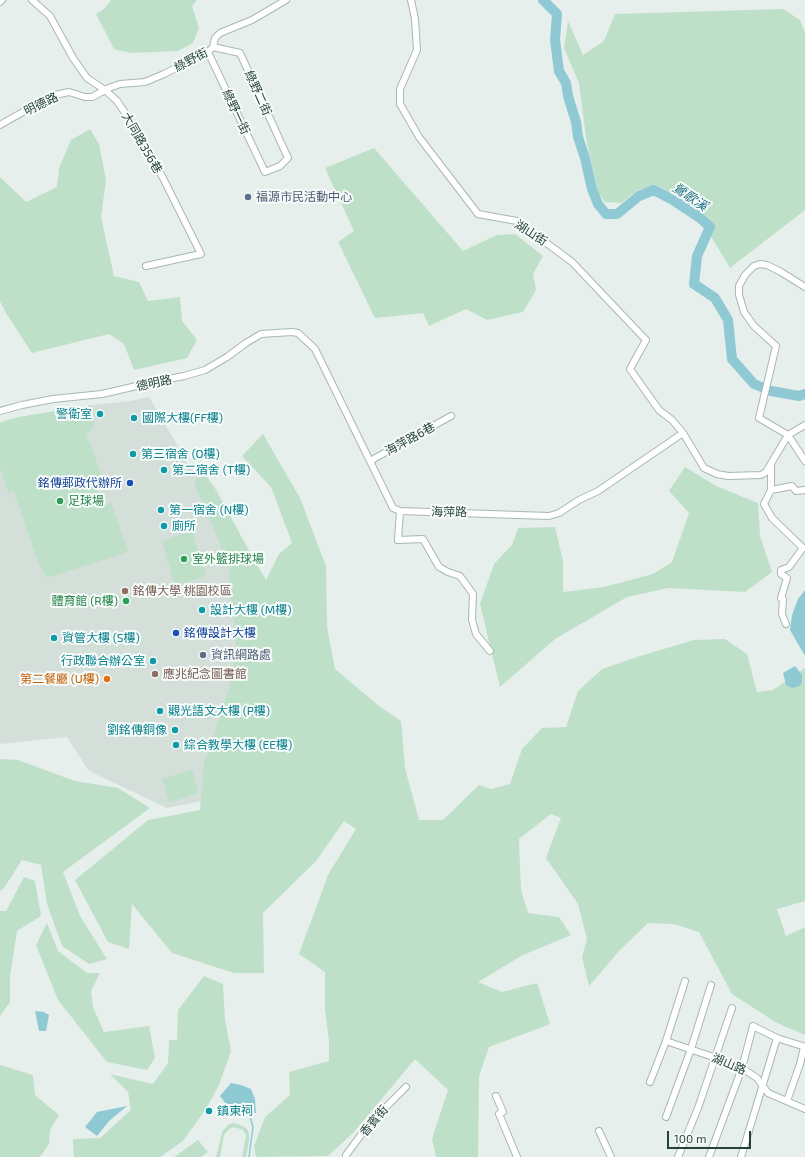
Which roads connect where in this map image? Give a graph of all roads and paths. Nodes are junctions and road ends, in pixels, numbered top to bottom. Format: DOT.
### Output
graph roads {
  1 [pos="32,0"];
  2 [pos="286,0"];
  3 [pos="411,0"];
  4 [pos="213,47"];
  5 [pos="208,52"];
  6 [pos="106,90"];
  7 [pos="0,125"];
  8 [pos="265,172"];
  9 [pos="146,266"];
  10 [pos="805,287"];
  11 [pos="0,411"];
  12 [pos="451,416"];
  13 [pos="805,425"];
  14 [pos="683,433"];
  15 [pos="788,435"];
  16 [pos="370,461"];
  17 [pos="805,461"];
  18 [pos="772,464"];
  19 [pos="771,490"];
  20 [pos="805,490"];
  21 [pos="400,511"];
  22 [pos="786,624"];
  23 [pos="490,651"];
  24 [pos="685,981"];
  25 [pos="711,985"];
  26 [pos="732,1008"];
  27 [pos="777,1038"];
  28 [pos="666,1041"];
  29 [pos="805,1047"];
  30 [pos="691,1049"];
  31 [pos="716,1057"];
  32 [pos="742,1068"];
  33 [pos="650,1082"];
  34 [pos="763,1086"];
  35 [pos="406,1088"];
  36 [pos="496,1096"];
  37 [pos="787,1101"];
  38 [pos="805,1109"];
  39 [pos="666,1117"];
  40 [pos="599,1131"];
  41 [pos="346,1157"];
  42 [pos="517,1157"];
  43 [pos="611,1157"];
  44 [pos="678,1157"];
  45 [pos="709,1157"];
  46 [pos="741,1157"];
  1 -- 6 [label="street, 大同路356巷"];
  2 -- 4 [label="street, 綠野街"];
  3 -- 14 [label="street, 湖山街"];
  4 -- 5 [label="street, 綠野街"];
  4 -- 8 [label="street, 綠野二街"];
  5 -- 6 [label="street, 綠野街"];
  5 -- 8 [label="street, 綠野一街"];
  6 -- 7 [label="street, 明德路"];
  6 -- 9 [label="street, 大同路356巷"];
  10 -- 15 [label="street"];
  11 -- 16 [label="street, 德明路"];
  12 -- 16 [label="street, 海萍路6巷"];
  13 -- 15 [label="street"];
  14 -- 18 [label="street"];
  14 -- 21 [label="street, 海萍路"];
  15 -- 17 [label="street"];
  15 -- 18 [label="street"];
  16 -- 21 [label="street"];
  18 -- 19 [label="street"];
  19 -- 20 [label="street"];
  19 -- 22 [label="street"];
  21 -- 23 [label="street"];
  24 -- 28 [label="street"];
  25 -- 30 [label="street"];
  26 -- 31 [label="street"];
  27 -- 29 [label="street"];
  27 -- 32 [label="street"];
  27 -- 34 [label="street"];
  28 -- 30 [label="street, 湖山路"];
  28 -- 33 [label="street"];
  29 -- 37 [label="street"];
  30 -- 31 [label="street, 湖山路"];
  30 -- 39 [label="street"];
  31 -- 32 [label="street, 湖山路"];
  31 -- 44 [label="street"];
  32 -- 34 [label="street, 湖山路"];
  32 -- 45 [label="street"];
  34 -- 37 [label="street, 湖山路"];
  34 -- 46 [label="street"];
  35 -- 41 [label="street, 香賓街"];
  36 -- 42 [label="street"];
  37 -- 38 [label="street, 湖山路"];
  40 -- 43 [label="street"];
}
